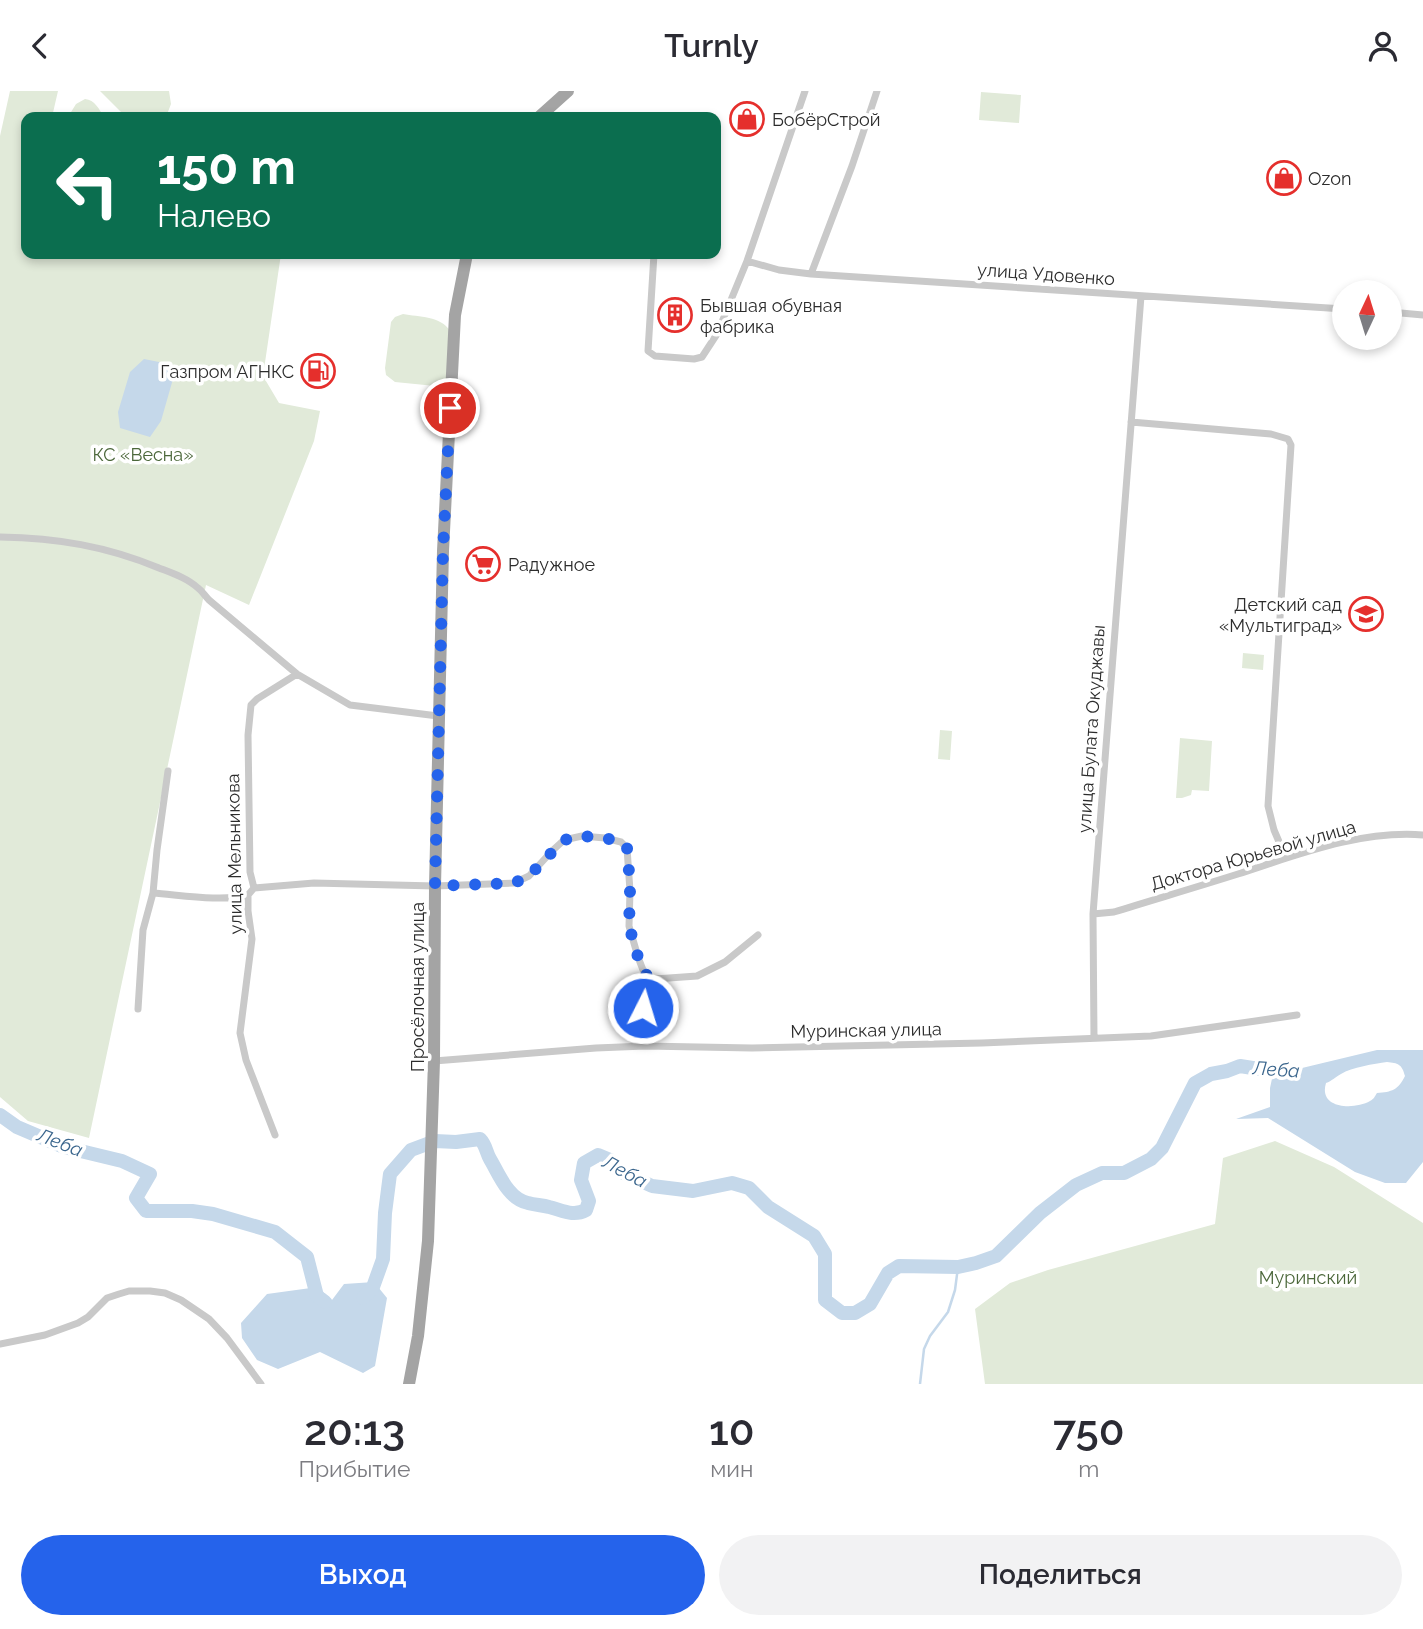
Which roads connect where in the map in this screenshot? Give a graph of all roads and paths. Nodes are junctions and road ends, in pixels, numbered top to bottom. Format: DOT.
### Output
graph roads {
  1 [pos="568,91"];
  2 [pos="805,91"];
  3 [pos="877,91"];
  4 [pos="545,112"];
  5 [pos="466,259"];
  6 [pos="654,259"];
  7 [pos="747,261"];
  8 [pos="811,274"];
  9 [pos="1141,296"];
  10 [pos="1332,308"];
  11 [pos="1402,314"];
  12 [pos="1423,315"];
  13 [pos="1131,422"];
  14 [pos="0,537"];
  15 [pos="297,674"];
  16 [pos="438,716"];
  17 [pos="168,771"];
  18 [pos="1423,835"];
  19 [pos="1286,858"];
  20 [pos="435,886"];
  21 [pos="251,892"];
  22 [pos="153,893"];
  23 [pos="1093,914"];
  24 [pos="758,935"];
  25 [pos="648,977"];
  26 [pos="138,1009"];
  27 [pos="1297,1014"];
  28 [pos="1094,1038"];
  29 [pos="645,1046"];
  30 [pos="434,1061"];
  31 [pos="275,1135"];
  32 [pos="0,1344"];
  33 [pos="261,1384"];
  34 [pos="409,1384"];
  1 -- 4 [label="main road"];
  2 -- 7 [label="street"];
  3 -- 8 [label="street"];
  5 -- 16 [label="main road, Просёлочная улица"];
  6 -- 7 [label="street"];
  7 -- 8 [label="street, улица Удовенко"];
  8 -- 9 [label="street, улица Удовенко"];
  9 -- 10 [label="street, улица Удовенко"];
  9 -- 13 [label="street, улица Булата Окуджавы"];
  11 -- 12 [label="street"];
  13 -- 19 [label="street"];
  13 -- 23 [label="street, улица Булата Окуджавы"];
  14 -- 15 [label="street"];
  15 -- 16 [label="street"];
  15 -- 21 [label="street, улица Мельникова"];
  16 -- 20 [label="main road, Просёлочная улица"];
  17 -- 22 [label="street"];
  18 -- 19 [label="street, Доктора Юрьевой улица"];
  19 -- 23 [label="street, Доктора Юрьевой улица"];
  20 -- 21 [label="street"];
  20 -- 25 [label="street"];
  20 -- 30 [label="main road, Просёлочная улица"];
  21 -- 22 [label="street"];
  21 -- 31 [label="street, улица Мельникова"];
  22 -- 26 [label="street"];
  23 -- 28 [label="street, улица Булата Окуджавы"];
  24 -- 25 [label="street"];
  25 -- 29 [label="street"];
  27 -- 28 [label="street, Муринская улица"];
  28 -- 29 [label="street, Муринская улица"];
  29 -- 30 [label="street, Муринская улица"];
  30 -- 34 [label="main road, Просёлочная улица"];
  32 -- 33 [label="street"];
}
